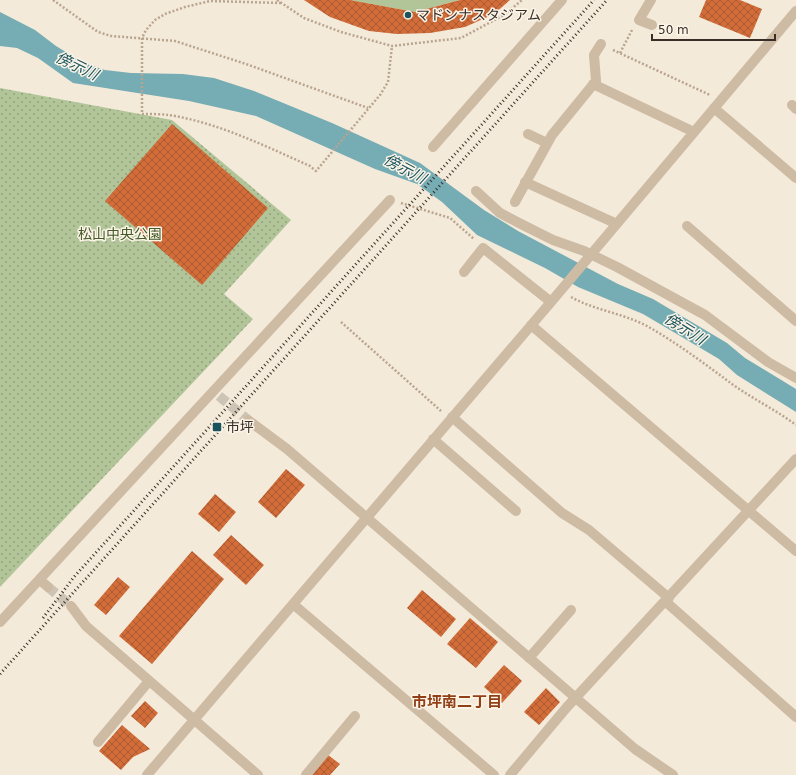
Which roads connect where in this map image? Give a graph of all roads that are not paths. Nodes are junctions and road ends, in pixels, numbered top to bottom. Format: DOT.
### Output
graph roads {
  1 [pos="562,0"];
  2 [pos="651,0"];
  3 [pos="796,11"];
  4 [pos="652,25"];
  5 [pos="601,44"];
  6 [pos="593,84"];
  7 [pos="718,104"];
  8 [pos="694,132"];
  9 [pos="528,134"];
  10 [pos="547,143"];
  11 [pos="433,147"];
  12 [pos="796,178"];
  13 [pos="526,182"];
  14 [pos="476,192"];
  15 [pos="390,200"];
  16 [pos="515,202"];
  17 [pos="617,224"];
  18 [pos="687,226"];
  19 [pos="589,257"];
  20 [pos="464,272"];
  21 [pos="551,302"];
  22 [pos="796,321"];
  23 [pos="531,325"];
  24 [pos="796,378"];
  25 [pos="451,418"];
  26 [pos="248,420"];
  27 [pos="433,439"];
  28 [pos="796,459"];
  29 [pos="749,510"];
  30 [pos="516,511"];
  31 [pos="367,517"];
  32 [pos="796,551"];
  33 [pos="40,580"];
  34 [pos="48,587"];
  35 [pos="667,600"];
  36 [pos="293,604"];
  37 [pos="71,606"];
  38 [pos="571,610"];
  39 [pos="0,622"];
  40 [pos="528,658"];
  41 [pos="149,681"];
  42 [pos="576,699"];
  43 [pos="356,716"];
  44 [pos="796,716"];
  45 [pos="194,720"];
  46 [pos="98,742"];
  47 [pos="147,775"];
  48 [pos="258,775"];
  49 [pos="306,775"];
  50 [pos="494,775"];
  51 [pos="510,775"];
  52 [pos="674,775"];
  1 -- 11 [label="street"];
  2 -- 4 [label="street"];
  3 -- 7 [label="street"];
  5 -- 6 [label="street"];
  6 -- 8 [label="street"];
  6 -- 10 [label="street"];
  7 -- 8 [label="street"];
  7 -- 12 [label="street"];
  8 -- 17 [label="street"];
  9 -- 10 [label="street"];
  10 -- 13 [label="street"];
  13 -- 16 [label="street"];
  13 -- 17 [label="street"];
  14 -- 19 [label="street"];
  15 -- 33 [label="street"];
  17 -- 19 [label="street"];
  18 -- 22 [label="street"];
  19 -- 21 [label="street"];
  19 -- 24 [label="street"];
  20 -- 21 [label="street"];
  21 -- 23 [label="street"];
  23 -- 25 [label="street"];
  23 -- 29 [label="street"];
  25 -- 27 [label="street"];
  25 -- 35 [label="street"];
  26 -- 31 [label="street"];
  27 -- 30 [label="street"];
  27 -- 31 [label="street"];
  28 -- 29 [label="street"];
  29 -- 32 [label="street"];
  29 -- 35 [label="street"];
  31 -- 36 [label="street"];
  31 -- 40 [label="street"];
  33 -- 34 [label="street"];
  33 -- 39 [label="street"];
  35 -- 42 [label="street"];
  35 -- 44 [label="street"];
  36 -- 45 [label="street"];
  36 -- 50 [label="street"];
  37 -- 41 [label="street"];
  38 -- 40 [label="street"];
  40 -- 42 [label="street"];
  41 -- 45 [label="street"];
  41 -- 46 [label="street"];
  42 -- 51 [label="street"];
  42 -- 52 [label="street"];
  43 -- 49 [label="street"];
  45 -- 47 [label="street"];
  45 -- 48 [label="street"];
}
